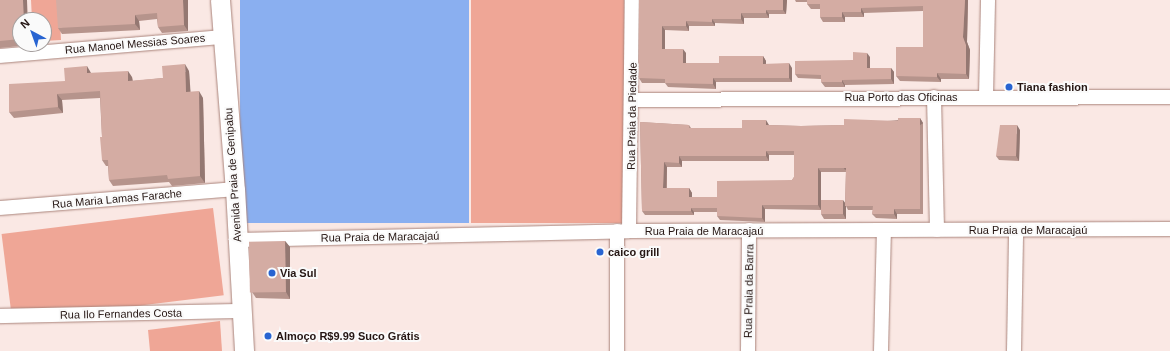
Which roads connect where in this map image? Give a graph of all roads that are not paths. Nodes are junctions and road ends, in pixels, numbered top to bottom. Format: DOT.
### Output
graph roads {
  1 [pos="220,0"];
  2 [pos="632,0"];
  3 [pos="988,0"];
  4 [pos="222,37"];
  5 [pos="0,56"];
  6 [pos="934,97"];
  7 [pos="986,97"];
  8 [pos="1170,97"];
  9 [pos="633,100"];
  10 [pos="235,189"];
  11 [pos="0,208"];
  12 [pos="1170,229"];
  13 [pos="749,230"];
  14 [pos="937,230"];
  15 [pos="623,231"];
  16 [pos="884,231"];
  17 [pos="1016,231"];
  18 [pos="238,240"];
  19 [pos="242,311"];
  20 [pos="0,316"];
  21 [pos="244,351"];
  22 [pos="617,351"];
  23 [pos="748,351"];
  24 [pos="881,351"];
  25 [pos="1014,351"];
  1 -- 4 [label="main road, Avenida Praia de Genipabu"];
  2 -- 9 [label="street, Rua Praia da Piedade"];
  3 -- 7 [label="street"];
  4 -- 5 [label="street, Rua Manoel Messias Soares"];
  4 -- 10 [label="main road, Avenida Praia de Genipabu"];
  6 -- 7 [label="street, Rua Porto das Oficinas"];
  6 -- 9 [label="street, Rua Porto das Oficinas"];
  6 -- 14 [label="street"];
  7 -- 8 [label="street, Rua Porto das Oficinas"];
  9 -- 15 [label="street, Rua Praia da Piedade"];
  10 -- 11 [label="street, Rua Maria Lamas Farache"];
  10 -- 18 [label="main road, Avenida Praia de Genipabu"];
  12 -- 17 [label="street, Rua Praia de Maracajaú"];
  13 -- 15 [label="street, Rua Praia de Maracajaú"];
  13 -- 16 [label="street, Rua Praia de Maracajaú"];
  13 -- 23 [label="street, Rua Praia da Barra"];
  14 -- 16 [label="street, Rua Praia de Maracajaú"];
  14 -- 17 [label="street, Rua Praia de Maracajaú"];
  15 -- 18 [label="street, Rua Praia de Maracajaú"];
  15 -- 22 [label="street, Rua Praia da Piedade"];
  16 -- 24 [label="street"];
  17 -- 25 [label="street"];
  18 -- 19 [label="main road, Avenida Praia de Genipabu"];
  19 -- 20 [label="street, Rua Ilo Fernandes Costa"];
  19 -- 21 [label="main road, Avenida Praia de Genipabu"];
}
